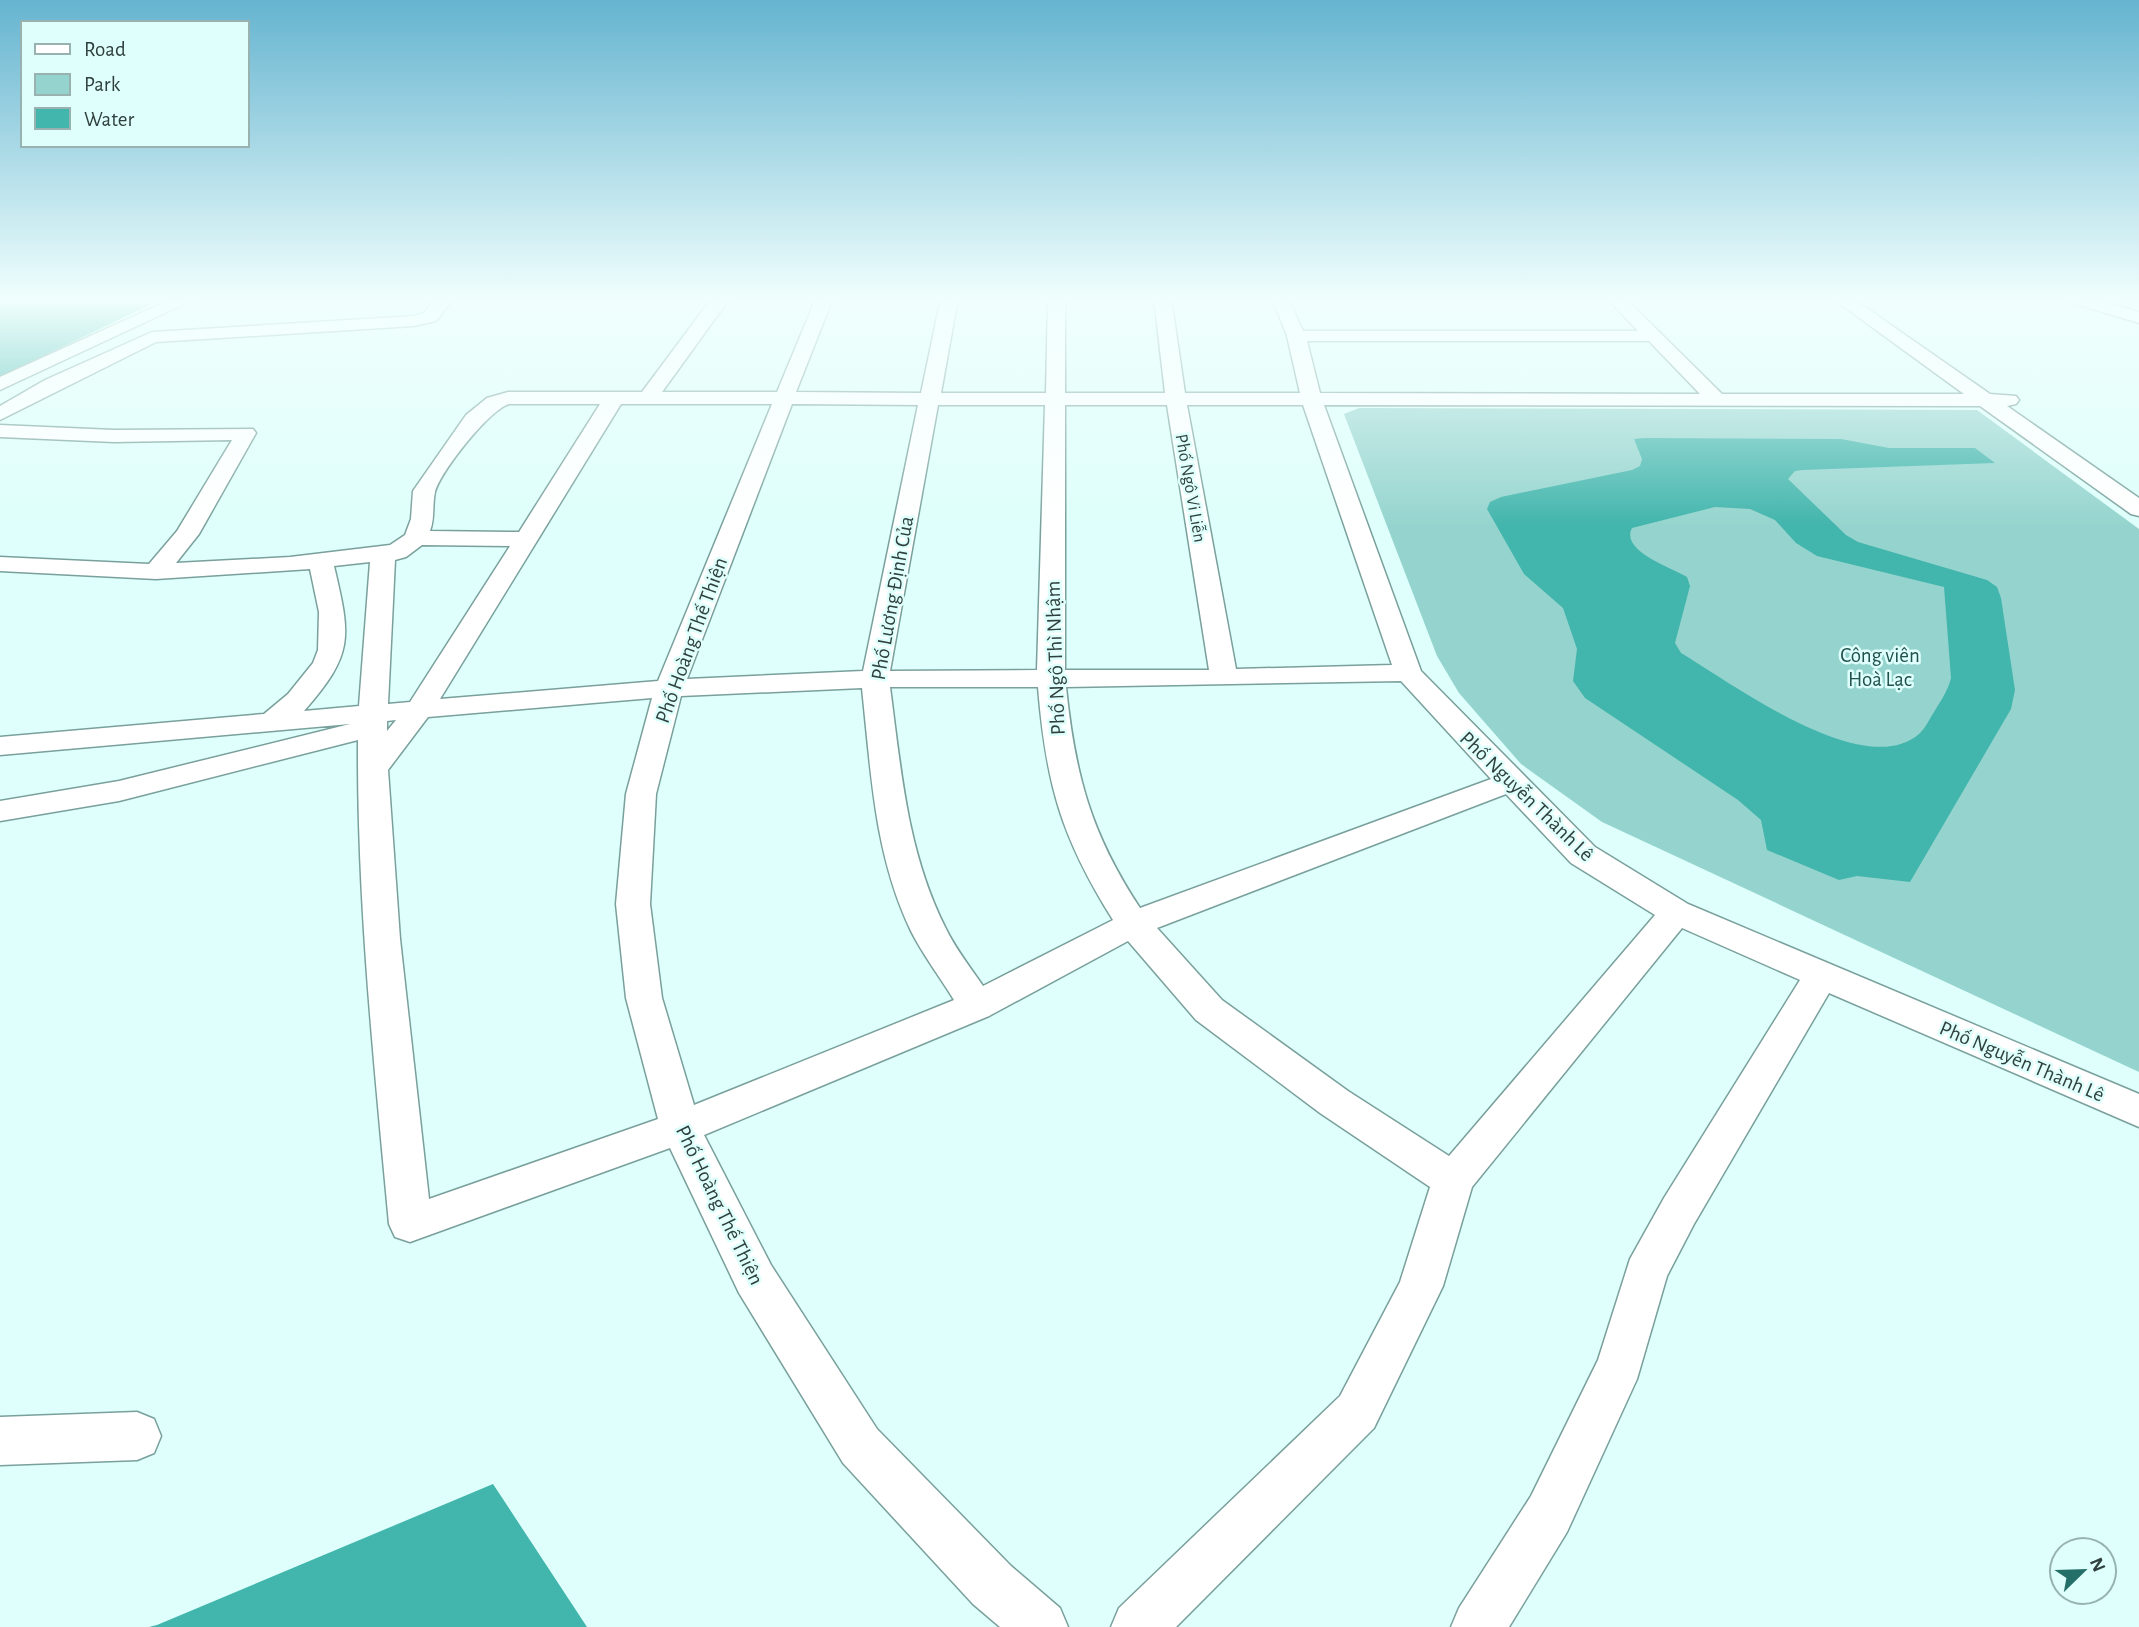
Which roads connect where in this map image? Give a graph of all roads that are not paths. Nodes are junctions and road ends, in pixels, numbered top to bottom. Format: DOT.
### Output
graph roads {
  1 [pos="22,374"];
  2 [pos="73,374"];
  3 [pos="666,374"];
  4 [pos="793,374"];
  5 [pos="935,374"];
  6 [pos="1054,374"];
  7 [pos="1173,374"];
  8 [pos="1305,374"];
  9 [pos="1692,374"];
  10 [pos="1948,374"];
  11 [pos="1971,374"];
  12 [pos="0,384"];
  13 [pos="615,397"];
  14 [pos="649,397"];
  15 [pos="784,397"];
  16 [pos="1311,398"];
  17 [pos="1053,399"];
  18 [pos="1176,399"];
  19 [pos="930,400"];
  20 [pos="1717,400"];
  21 [pos="2009,400"];
  22 [pos="1986,401"];
  23 [pos="0,414"];
  24 [pos="0,431"];
  25 [pos="2139,490"];
  26 [pos="2139,509"];
  27 [pos="416,538"];
  28 [pos="528,540"];
  29 [pos="383,555"];
  30 [pos="320,561"];
  31 [pos="0,564"];
  32 [pos="156,572"];
  33 [pos="1408,673"];
  34 [pos="1051,678"];
  35 [pos="1224,678"];
  36 [pos="875,679"];
  37 [pos="669,688"];
  38 [pos="419,710"];
  39 [pos="373,720"];
  40 [pos="272,722"];
  41 [pos="4,751"];
  42 [pos="373,769"];
  43 [pos="1510,782"];
  44 [pos="0,811"];
  45 [pos="1676,912"];
  46 [pos="1133,923"];
  47 [pos="1821,975"];
  48 [pos="976,1006"];
  49 [pos="2139,1111"];
  50 [pos="680,1128"];
  51 [pos="1453,1180"];
  52 [pos="137,1437"];
  53 [pos="0,1441"];
  54 [pos="1041,1627"];
  55 [pos="1138,1627"];
  56 [pos="1478,1627"];
  1 -- 12 [label="street"];
  2 -- 23 [label="street"];
  3 -- 14 [label="street"];
  4 -- 15 [label="street, Phố Hoàng Thế Thiện"];
  5 -- 19 [label="street, Phố Lương Định Của"];
  6 -- 17 [label="street, Phố Ngô Thì Nhậm"];
  7 -- 18 [label="street, Phố Ngô Vi Liễn"];
  8 -- 16 [label="street, Phố Nguyễn Thành Lê"];
  9 -- 20 [label="street"];
  10 -- 22 [label="street"];
  11 -- 21 [label="street"];
  13 -- 14 [label="street"];
  13 -- 27 [label="street"];
  13 -- 28 [label="street"];
  14 -- 15 [label="street"];
  15 -- 19 [label="street"];
  15 -- 37 [label="street, Phố Hoàng Thế Thiện"];
  16 -- 18 [label="street"];
  16 -- 20 [label="street"];
  16 -- 33 [label="street, Phố Nguyễn Thành Lê"];
  17 -- 18 [label="street"];
  17 -- 19 [label="street"];
  17 -- 34 [label="street, Phố Ngô Thì Nhậm"];
  18 -- 35 [label="street, Phố Ngô Vi Liễn"];
  19 -- 36 [label="street, Phố Lương Định Của"];
  20 -- 22 [label="street"];
  21 -- 22 [label="street"];
  21 -- 25 [label="street"];
  22 -- 26 [label="street"];
  24 -- 32 [label="street"];
  27 -- 28 [label="street"];
  27 -- 29 [label="street"];
  28 -- 38 [label="street"];
  29 -- 30 [label="street"];
  29 -- 39 [label="street"];
  30 -- 32 [label="street"];
  30 -- 40 [label="street"];
  31 -- 32 [label="street"];
  33 -- 35 [label="street"];
  33 -- 43 [label="street, Phố Nguyễn Thành Lê"];
  34 -- 35 [label="street"];
  34 -- 36 [label="street"];
  34 -- 46 [label="street, Phố Ngô Thì Nhậm"];
  36 -- 37 [label="street"];
  36 -- 48 [label="street, Phố Lương Định Của"];
  37 -- 38 [label="street"];
  37 -- 50 [label="street, Phố Hoàng Thế Thiện"];
  38 -- 39 [label="street"];
  38 -- 42 [label="street"];
  39 -- 40 [label="street"];
  39 -- 42 [label="street"];
  39 -- 44 [label="street"];
  40 -- 41 [label="street"];
  42 -- 50 [label="street"];
  43 -- 45 [label="street, Phố Nguyễn Thành Lê"];
  43 -- 46 [label="street"];
  45 -- 47 [label="street, Phố Nguyễn Thành Lê"];
  45 -- 51 [label="street"];
  46 -- 48 [label="street"];
  46 -- 51 [label="street, Phố Ngô Thì Nhậm"];
  47 -- 49 [label="street, Phố Nguyễn Thành Lê"];
  47 -- 56 [label="street"];
  48 -- 50 [label="street"];
  50 -- 54 [label="street, Phố Hoàng Thế Thiện"];
  51 -- 55 [label="street"];
  52 -- 53 [label="street"];
}
